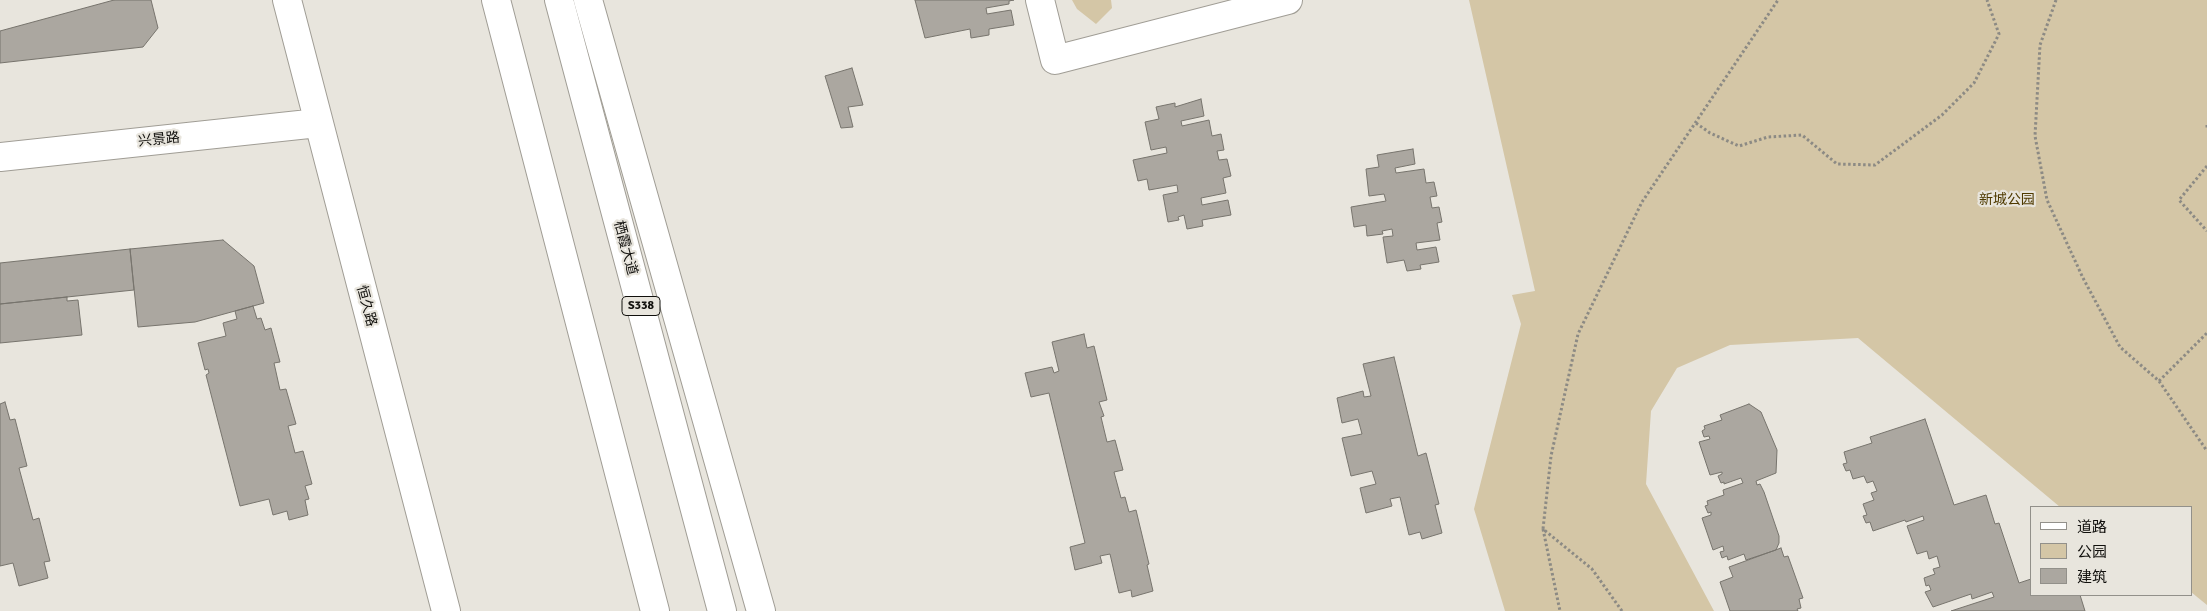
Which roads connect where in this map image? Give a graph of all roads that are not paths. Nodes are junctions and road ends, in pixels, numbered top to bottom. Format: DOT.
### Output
graph roads {
  1 [pos="287,0"];
  2 [pos="496,0"];
  3 [pos="559,0"];
  4 [pos="588,0"];
  5 [pos="1040,0"];
  6 [pos="1288,0"];
  7 [pos="318,123"];
  8 [pos="0,157"];
  9 [pos="446,611"];
  10 [pos="655,611"];
  11 [pos="722,611"];
  12 [pos="761,611"];
  1 -- 7 [label="street, 恒久路"];
  2 -- 10 [label="street"];
  3 -- 11 [label="street, 栖霞大道 / S338"];
  4 -- 12 [label="street"];
  5 -- 6 [label="street"];
  7 -- 8 [label="street, 兴景路"];
  7 -- 9 [label="street, 恒久路"];
}
